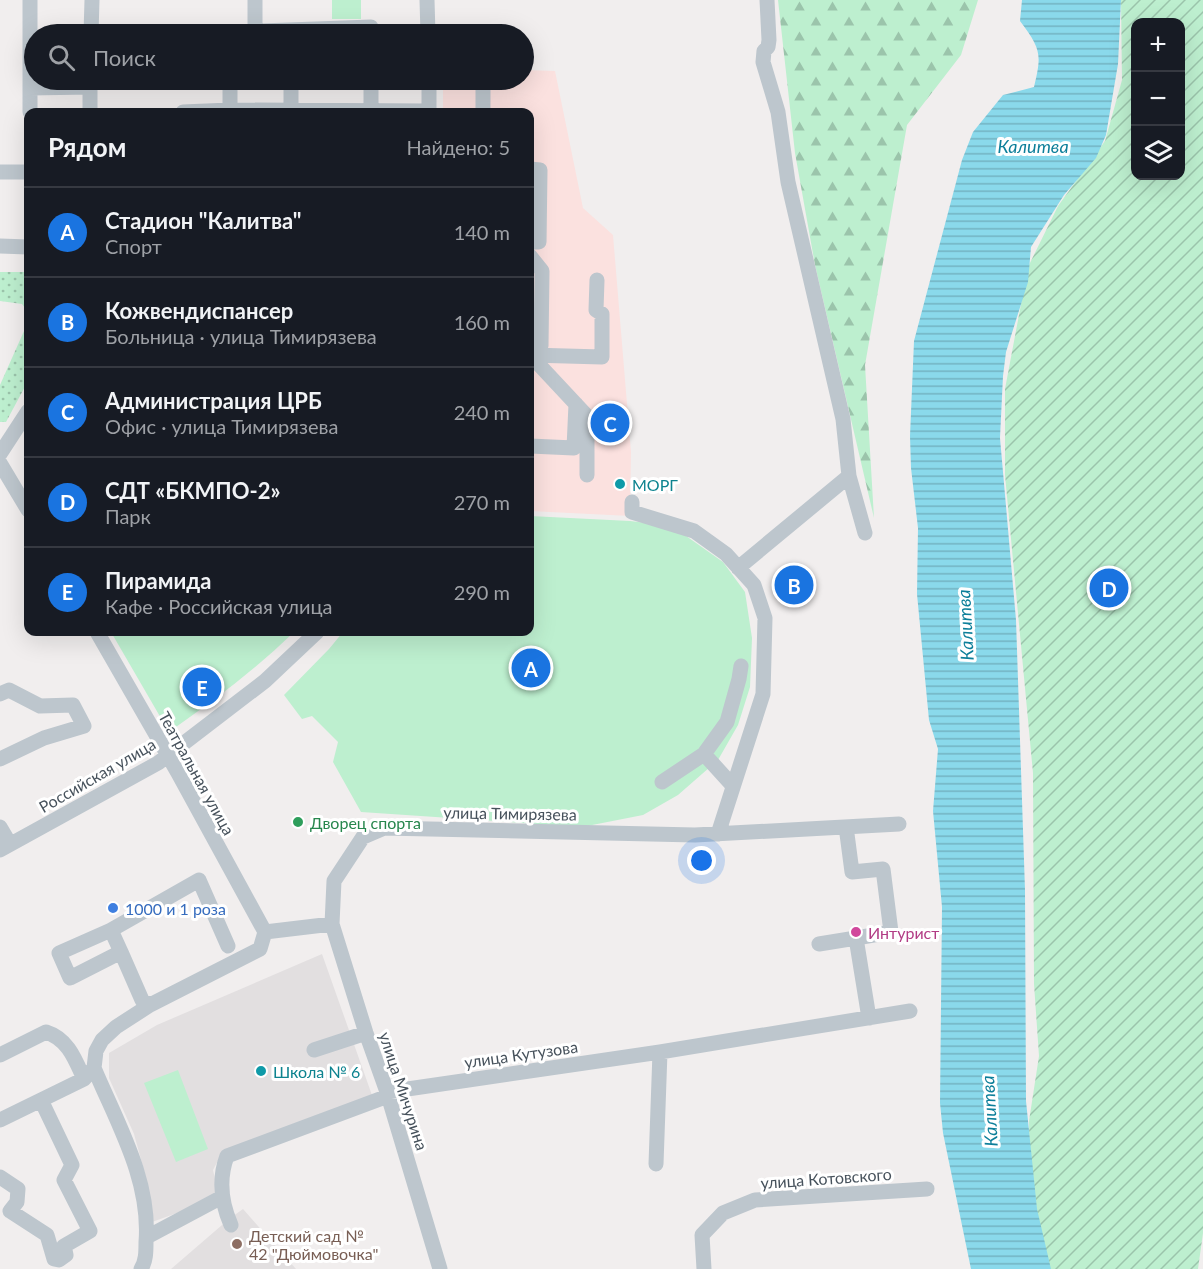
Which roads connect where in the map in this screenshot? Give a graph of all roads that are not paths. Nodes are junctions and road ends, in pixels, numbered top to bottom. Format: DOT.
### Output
graph roads {
  1 [pos="30,0"];
  2 [pos="92,0"];
  3 [pos="255,0"];
  4 [pos="427,0"];
  5 [pos="767,0"];
  6 [pos="30,24"];
  7 [pos="91,24"];
  8 [pos="255,24"];
  9 [pos="428,24"];
  10 [pos="30,90"];
  11 [pos="90,90"];
  12 [pos="230,90"];
  13 [pos="291,90"];
  14 [pos="371,90"];
  15 [pos="429,90"];
  16 [pos="483,90"];
  17 [pos="30,108"];
  18 [pos="90,108"];
  19 [pos="230,108"];
  20 [pos="291,108"];
  21 [pos="371,108"];
  22 [pos="429,108"];
  23 [pos="483,108"];
  24 [pos="534,170"];
  25 [pos="0,172"];
  26 [pos="24,172"];
  27 [pos="534,242"];
  28 [pos="0,246"];
  29 [pos="24,247"];
  30 [pos="534,260"];
  31 [pos="597,280"];
  32 [pos="534,352"];
  33 [pos="534,355"];
  34 [pos="534,359"];
  35 [pos="576,404"];
  36 [pos="24,417"];
  37 [pos="534,446"];
  38 [pos="0,454"];
  39 [pos="0,463"];
  40 [pos="587,475"];
  41 [pos="849,476"];
  42 [pos="632,502"];
  43 [pos="24,503"];
  44 [pos="865,533"];
  45 [pos="738,568"];
  46 [pos="99,636"];
  47 [pos="313,636"];
  48 [pos="741,666"];
  49 [pos="0,694"];
  50 [pos="704,754"];
  51 [pos="168,756"];
  52 [pos="0,759"];
  53 [pos="662,782"];
  54 [pos="733,786"];
  55 [pos="899,824"];
  56 [pos="0,827"];
  57 [pos="718,834"];
  58 [pos="847,834"];
  59 [pos="5,847"];
  60 [pos="332,924"];
  61 [pos="111,930"];
  62 [pos="265,932"];
  63 [pos="856,938"];
  64 [pos="819,944"];
  65 [pos="228,946"];
  66 [pos="121,952"];
  67 [pos="150,1005"];
  68 [pos="910,1011"];
  69 [pos="869,1018"];
  70 [pos="366,1033"];
  71 [pos="314,1050"];
  72 [pos="660,1052"];
  73 [pos="0,1055"];
  74 [pos="89,1073"];
  75 [pos="387,1094"];
  76 [pos="40,1100"];
  77 [pos="0,1120"];
  78 [pos="656,1164"];
  79 [pos="0,1177"];
  80 [pos="927,1189"];
  81 [pos="222,1197"];
  82 [pos="231,1225"];
  83 [pos="147,1237"];
  84 [pos="141,1269"];
  85 [pos="440,1269"];
  86 [pos="704,1269"];
  1 -- 6 [label="street"];
  2 -- 7 [label="street"];
  3 -- 8 [label="street"];
  4 -- 9 [label="street"];
  5 -- 41 [label="street"];
  10 -- 17 [label="street"];
  11 -- 18 [label="street"];
  12 -- 19 [label="street"];
  13 -- 20 [label="street"];
  14 -- 21 [label="street"];
  15 -- 22 [label="street"];
  16 -- 23 [label="street"];
  24 -- 27 [label="street"];
  25 -- 26 [label="street"];
  28 -- 29 [label="street"];
  30 -- 32 [label="street"];
  31 -- 33 [label="street"];
  34 -- 35 [label="street"];
  35 -- 37 [label="street"];
  35 -- 40 [label="street"];
  36 -- 38 [label="street"];
  39 -- 43 [label="street"];
  41 -- 44 [label="street"];
  41 -- 45 [label="street"];
  42 -- 45 [label="street"];
  45 -- 54 [label="street"];
  46 -- 51 [label="street, Театральная улица"];
  47 -- 51 [label="street, Российская улица"];
  48 -- 50 [label="street"];
  49 -- 52 [label="street"];
  50 -- 53 [label="street"];
  50 -- 54 [label="street"];
  51 -- 59 [label="street, Российская улица"];
  51 -- 62 [label="street, Театральная улица"];
  54 -- 57 [label="street"];
  55 -- 57 [label="street, улица Тимирязева"];
  56 -- 59 [label="street"];
  57 -- 60 [label="street, улица Тимирязева"];
  58 -- 63 [label="street"];
  60 -- 62 [label="street"];
  60 -- 70 [label="street, улица Мичурина"];
  61 -- 65 [label="street"];
  61 -- 66 [label="street"];
  61 -- 66 [label="street"];
  62 -- 67 [label="street"];
  63 -- 64 [label="street"];
  63 -- 69 [label="street"];
  66 -- 67 [label="street"];
  67 -- 74 [label="street"];
  68 -- 69 [label="street, улица Кутузова"];
  69 -- 72 [label="street, улица Кутузова"];
  70 -- 71 [label="street"];
  70 -- 75 [label="street, улица Мичурина"];
  72 -- 75 [label="street, улица Кутузова"];
  72 -- 78 [label="street"];
  73 -- 74 [label="street"];
  74 -- 76 [label="street"];
  74 -- 83 [label="street"];
  75 -- 81 [label="street, улица Кутузова"];
  75 -- 85 [label="street, улица Мичурина"];
  76 -- 77 [label="street"];
  76 -- 79 [label="street"];
  80 -- 86 [label="street, улица Котовского"];
  81 -- 82 [label="street"];
  81 -- 83 [label="street"];
  83 -- 84 [label="street"];
}
